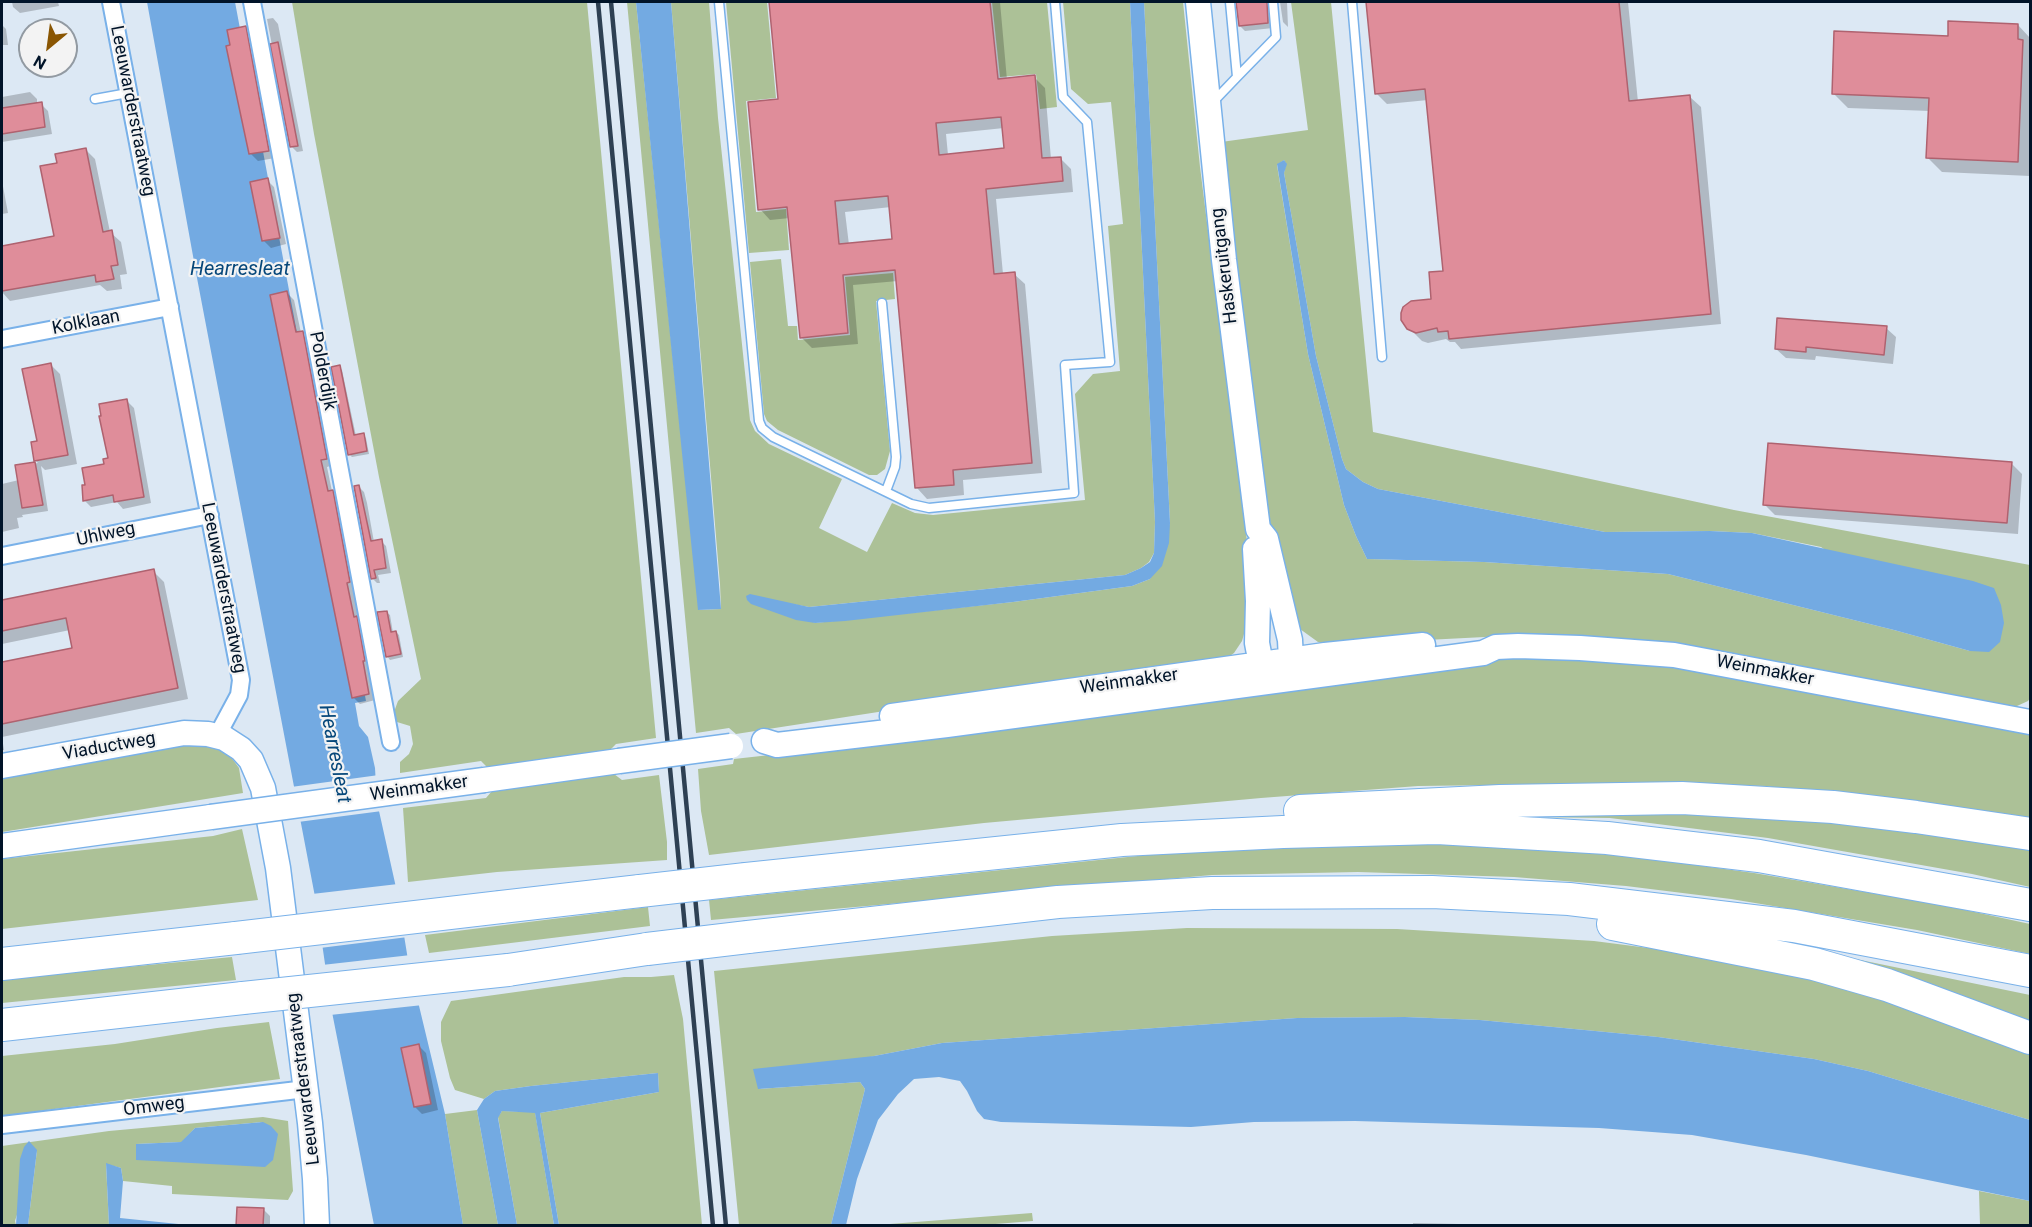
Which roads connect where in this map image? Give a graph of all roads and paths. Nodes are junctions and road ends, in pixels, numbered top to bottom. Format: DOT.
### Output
graph roads {
  1 [pos="111,2"];
  2 [pos="252,2"];
  3 [pos="719,2"];
  4 [pos="1055,2"];
  5 [pos="1198,2"];
  6 [pos="1230,2"];
  7 [pos="1274,2"];
  8 [pos="1352,2"];
  9 [pos="1237,77"];
  10 [pos="128,93"];
  11 [pos="95,99"];
  12 [pos="1208,107"];
  13 [pos="882,303"];
  14 [pos="170,307"];
  15 [pos="2,339"];
  16 [pos="1382,357"];
  17 [pos="886,491"];
  18 [pos="210,514"];
  19 [pos="1258,529"];
  20 [pos="2,556"];
  21 [pos="1496,647"];
  22 [pos="1291,660"];
  23 [pos="1261,664"];
  24 [pos="1279,681"];
  25 [pos="2031,723"];
  26 [pos="218,736"];
  27 [pos="764,741"];
  28 [pos="392,742"];
  29 [pos="2,766"];
  30 [pos="2031,834"];
  31 [pos="1122,840"];
  32 [pos="2,846"];
  33 [pos="1432,891"];
  34 [pos="2031,905"];
  35 [pos="2,964"];
  36 [pos="2031,971"];
  37 [pos="2,1024"];
  38 [pos="2031,1038"];
  39 [pos="306,1089"];
  40 [pos="2,1125"];
  41 [pos="317,1226"];
  1 -- 10 [label="street, Leeuwarderstraatweg"];
  2 -- 28 [label="street, Polderdijk"];
  3 -- 17 [label="lane"];
  4 -- 17 [label="lane"];
  5 -- 12 [label="main road, Haskeruitgang"];
  6 -- 9 [label="lane"];
  7 -- 9 [label="lane"];
  8 -- 16 [label="lane"];
  9 -- 12 [label="lane"];
  10 -- 11 [label="lane"];
  10 -- 14 [label="street, Leeuwarderstraatweg"];
  12 -- 19 [label="main road, Haskeruitgang"];
  13 -- 17 [label="lane"];
  14 -- 15 [label="street, Kolklaan"];
  14 -- 18 [label="street, Leeuwarderstraatweg"];
  18 -- 20 [label="street, Uhlweg"];
  18 -- 26 [label="street, Leeuwarderstraatweg"];
  19 -- 22 [label="main road, Haskeruitgang"];
  19 -- 23 [label="main road, Haskeruitgang"];
  21 -- 22 [label="main road, Weinmakker"];
  21 -- 24 [label="main road, Weinmakker"];
  21 -- 25 [label="main road, Weinmakker"];
  22 -- 23 [label="main road, Weinmakker"];
  22 -- 24 [label="main road"];
  23 -- 24 [label="main road"];
  23 -- 27 [label="main road, Weinmakker"];
  24 -- 27 [label="main road, Weinmakker"];
  26 -- 29 [label="main road, Viaductweg"];
  26 -- 39 [label="main road, Leeuwarderstraatweg"];
  27 -- 32 [label="main road, Weinmakker, bridge"];
  30 -- 31 [label="highway"];
  31 -- 34 [label="highway"];
  31 -- 35 [label="highway, bridge"];
  33 -- 36 [label="highway"];
  33 -- 37 [label="highway, bridge"];
  33 -- 38 [label="highway"];
  39 -- 40 [label="street, Omweg"];
  39 -- 41 [label="main road, Leeuwarderstraatweg"];
}
